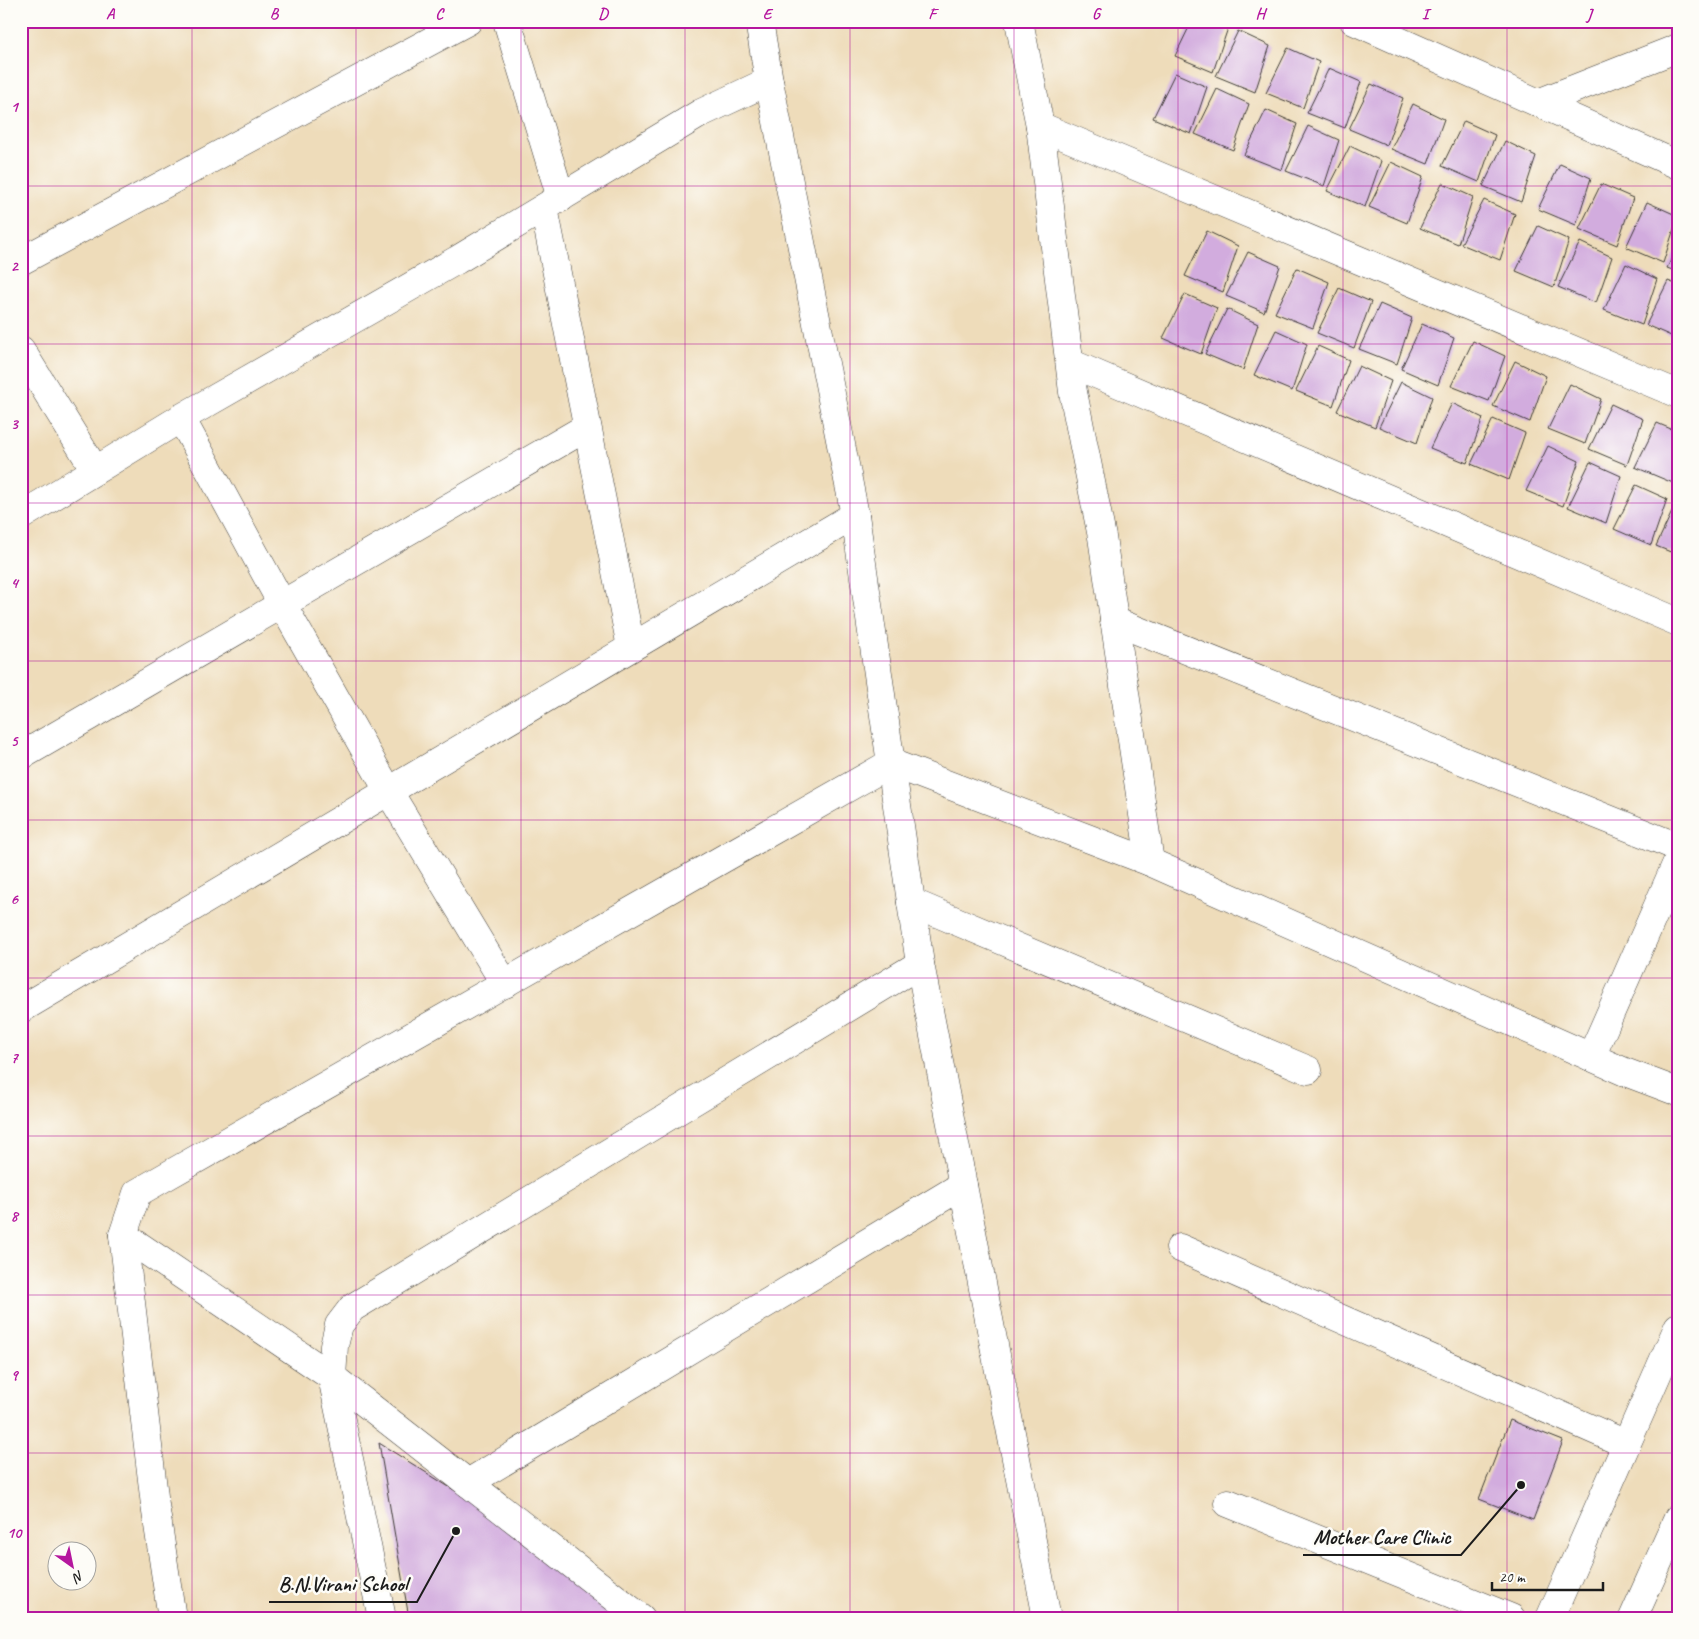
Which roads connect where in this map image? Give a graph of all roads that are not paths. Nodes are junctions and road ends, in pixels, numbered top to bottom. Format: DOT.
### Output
graph roads {
  1 [pos="468,21"];
  2 [pos="507,21"];
  3 [pos="759,21"];
  4 [pos="1019,21"];
  5 [pos="1354,21"];
  6 [pos="1678,48"];
  7 [pos="769,81"];
  8 [pos="1538,103"];
  9 [pos="1040,126"];
  10 [pos="1678,165"];
  11 [pos="552,203"];
  12 [pos="21,261"];
  13 [pos="21,350"];
  14 [pos="1070,362"];
  15 [pos="1678,394"];
  16 [pos="181,418"];
  17 [pos="587,427"];
  18 [pos="95,470"];
  19 [pos="855,515"];
  20 [pos="21,516"];
  21 [pos="282,604"];
  22 [pos="1114,621"];
  23 [pos="1678,622"];
  24 [pos="631,648"];
  25 [pos="21,756"];
  26 [pos="891,763"];
  27 [pos="389,792"];
  28 [pos="1678,847"];
  29 [pos="1678,860"];
  30 [pos="1150,862"];
  31 [pos="911,902"];
  32 [pos="920,964"];
  33 [pos="504,984"];
  34 [pos="21,1009"];
  35 [pos="1591,1057"];
  36 [pos="1308,1070"];
  37 [pos="1678,1092"];
  38 [pos="963,1185"];
  39 [pos="123,1235"];
  40 [pos="1180,1248"];
  41 [pos="1678,1327"];
  42 [pos="332,1377"];
  43 [pos="1626,1444"];
  44 [pos="468,1482"];
  45 [pos="1228,1503"];
  46 [pos="1678,1518"];
  47 [pos="1045,1617"];
  48 [pos="172,1618"];
  49 [pos="382,1618"];
  50 [pos="642,1618"];
  51 [pos="1511,1618"];
  52 [pos="1550,1618"];
  53 [pos="1633,1618"];
  1 -- 12 [label="street"];
  2 -- 11 [label="street"];
  3 -- 7 [label="street"];
  4 -- 9 [label="street"];
  5 -- 8 [label="street"];
  6 -- 8 [label="street"];
  7 -- 11 [label="street"];
  7 -- 19 [label="street"];
  8 -- 10 [label="street"];
  9 -- 14 [label="street"];
  9 -- 15 [label="street"];
  11 -- 16 [label="street"];
  11 -- 17 [label="street"];
  13 -- 18 [label="street"];
  14 -- 22 [label="street"];
  14 -- 23 [label="street"];
  16 -- 18 [label="street"];
  16 -- 21 [label="street"];
  17 -- 21 [label="street"];
  17 -- 24 [label="street"];
  18 -- 20 [label="street"];
  19 -- 24 [label="street"];
  19 -- 26 [label="street"];
  21 -- 25 [label="street"];
  21 -- 27 [label="street"];
  22 -- 28 [label="street"];
  22 -- 30 [label="street"];
  24 -- 27 [label="street"];
  26 -- 30 [label="street"];
  26 -- 31 [label="street"];
  26 -- 33 [label="street"];
  27 -- 33 [label="street"];
  27 -- 34 [label="street"];
  29 -- 35 [label="street"];
  30 -- 35 [label="street"];
  31 -- 32 [label="street"];
  31 -- 36 [label="street"];
  32 -- 38 [label="street"];
  32 -- 42 [label="street"];
  33 -- 39 [label="street"];
  35 -- 37 [label="street"];
  38 -- 44 [label="street"];
  38 -- 47 [label="street"];
  39 -- 42 [label="street"];
  39 -- 48 [label="street"];
  40 -- 43 [label="street"];
  41 -- 43 [label="street"];
  42 -- 44 [label="street"];
  42 -- 49 [label="street"];
  43 -- 52 [label="street"];
  44 -- 50 [label="street"];
  45 -- 51 [label="street"];
  46 -- 53 [label="street"];
}
